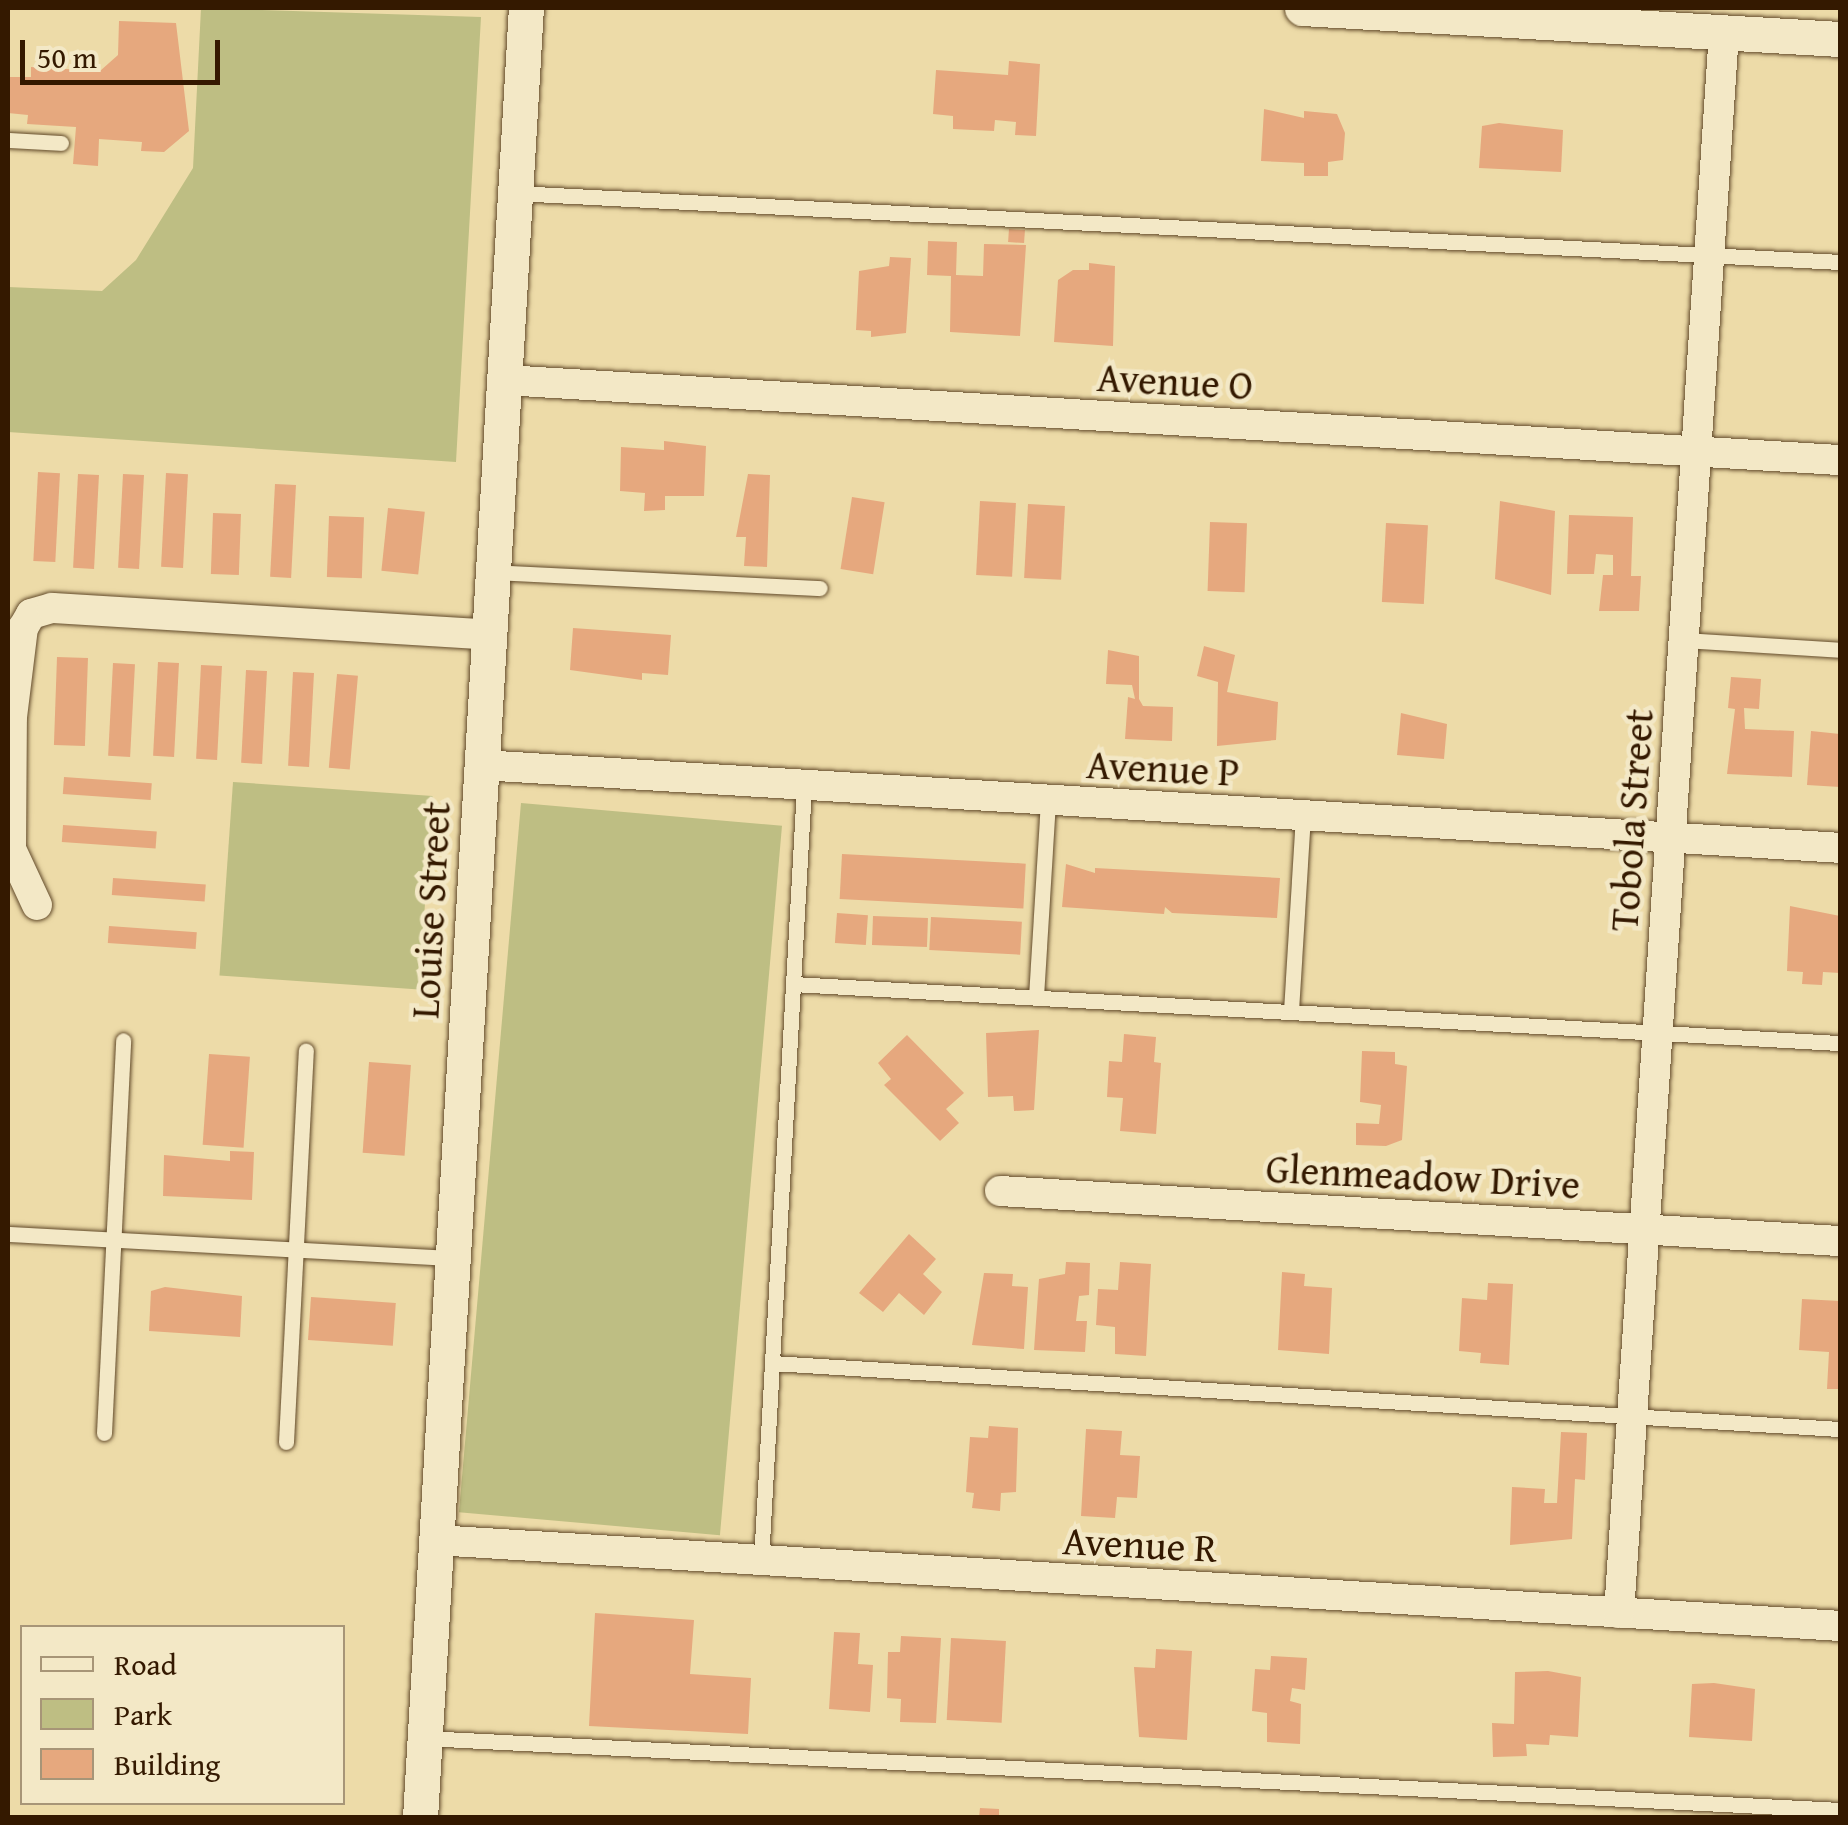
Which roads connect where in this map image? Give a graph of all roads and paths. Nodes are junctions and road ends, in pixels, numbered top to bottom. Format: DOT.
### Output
graph roads {
  1 [pos="526,8"];
  2 [pos="1302,8"];
  3 [pos="1434,11"];
  4 [pos="1630,17"];
  5 [pos="1724,32"];
  6 [pos="1840,39"];
  7 [pos="8,140"];
  8 [pos="61,144"];
  9 [pos="515,192"];
  10 [pos="1709,255"];
  11 [pos="1840,262"];
  12 [pos="504,380"];
  13 [pos="1696,453"];
  14 [pos="1840,460"];
  15 [pos="492,572"];
  16 [pos="820,588"];
  17 [pos="488,636"];
  18 [pos="1683,640"];
  19 [pos="1840,650"];
  20 [pos="10,717"];
  21 [pos="482,765"];
  22 [pos="804,786"];
  23 [pos="1048,801"];
  24 [pos="1302,816"];
  25 [pos="1670,838"];
  26 [pos="1840,848"];
  27 [pos="37,904"];
  28 [pos="793,984"];
  29 [pos="1036,997"];
  30 [pos="1291,1012"];
  31 [pos="1657,1032"];
  32 [pos="123,1040"];
  33 [pos="1840,1043"];
  34 [pos="306,1051"];
  35 [pos="1000,1191"];
  36 [pos="1644,1230"];
  37 [pos="8,1234"];
  38 [pos="113,1240"];
  39 [pos="1840,1242"];
  40 [pos="296,1249"];
  41 [pos="452,1258"];
  42 [pos="772,1362"];
  43 [pos="1632,1417"];
  44 [pos="1840,1428"];
  45 [pos="104,1433"];
  46 [pos="286,1442"];
  47 [pos="436,1540"];
  48 [pos="761,1561"];
  49 [pos="1618,1613"];
  50 [pos="1840,1626"];
  51 [pos="424,1738"];
  52 [pos="1840,1810"];
  53 [pos="420,1818"];
  1 -- 9 [label="street, Louise Street"];
  2 -- 3 [label="street"];
  3 -- 4 [label="street"];
  4 -- 5 [label="street"];
  5 -- 6 [label="street"];
  5 -- 10 [label="street, Tobola Street"];
  7 -- 8 [label="lane"];
  9 -- 10 [label="lane"];
  9 -- 12 [label="street, Louise Street"];
  10 -- 11 [label="lane"];
  10 -- 13 [label="street, Tobola Street"];
  12 -- 13 [label="street, Avenue O"];
  12 -- 15 [label="street, Louise Street"];
  13 -- 14 [label="street, Avenue O"];
  13 -- 18 [label="street, Tobola Street"];
  15 -- 16 [label="lane"];
  15 -- 17 [label="street, Louise Street"];
  17 -- 20 [label="street"];
  17 -- 21 [label="street, Louise Street"];
  18 -- 19 [label="lane"];
  18 -- 25 [label="street, Tobola Street"];
  20 -- 27 [label="street"];
  21 -- 22 [label="street, Avenue P"];
  21 -- 41 [label="street, Louise Street"];
  22 -- 23 [label="street, Avenue P"];
  22 -- 28 [label="lane"];
  23 -- 24 [label="street, Avenue P"];
  23 -- 29 [label="lane"];
  24 -- 25 [label="street, Avenue P"];
  24 -- 30 [label="lane"];
  25 -- 26 [label="street, Avenue P"];
  25 -- 31 [label="street, Tobola Street"];
  28 -- 29 [label="lane"];
  28 -- 42 [label="lane"];
  29 -- 30 [label="lane"];
  30 -- 31 [label="lane"];
  31 -- 33 [label="lane"];
  31 -- 36 [label="street, Tobola Street"];
  32 -- 38 [label="lane"];
  34 -- 40 [label="lane"];
  35 -- 36 [label="street, Glenmeadow Drive"];
  36 -- 39 [label="street, Glenmeadow Drive"];
  36 -- 43 [label="street, Tobola Street"];
  37 -- 38 [label="lane"];
  38 -- 40 [label="lane"];
  38 -- 45 [label="lane"];
  40 -- 41 [label="lane"];
  40 -- 46 [label="lane"];
  41 -- 47 [label="street, Louise Street"];
  42 -- 43 [label="lane"];
  42 -- 48 [label="lane"];
  43 -- 44 [label="lane"];
  43 -- 49 [label="street, Tobola Street"];
  47 -- 48 [label="street, Avenue R"];
  47 -- 51 [label="street, Louise Street"];
  48 -- 49 [label="street, Avenue R"];
  49 -- 50 [label="street, Avenue R"];
  51 -- 52 [label="lane"];
  51 -- 53 [label="street, Louise Street"];
}
